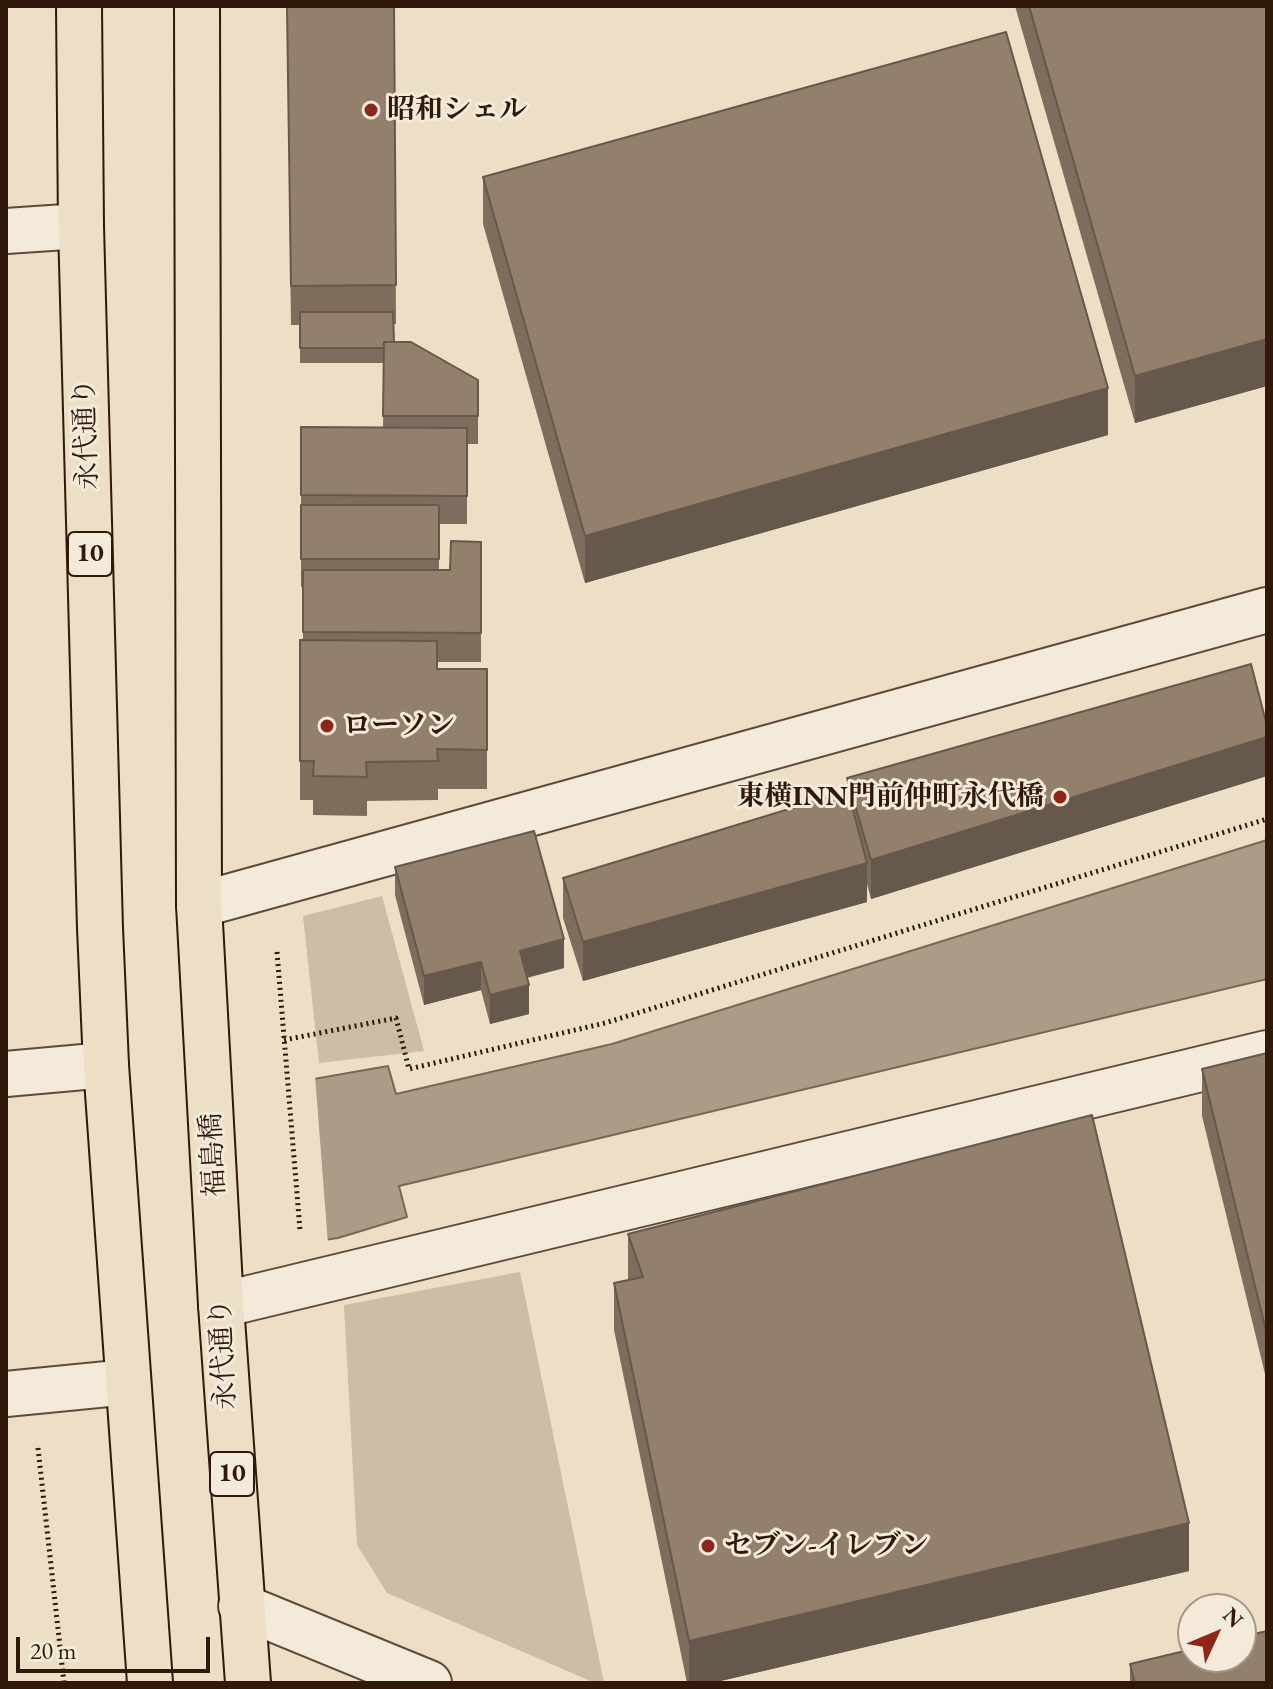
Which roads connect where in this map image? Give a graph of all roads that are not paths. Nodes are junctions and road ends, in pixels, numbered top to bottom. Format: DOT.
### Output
graph roads {
  1 [pos="79,6"];
  2 [pos="197,6"];
  3 [pos="81,226"];
  4 [pos="6,231"];
  5 [pos="1267,610"];
  6 [pos="199,905"];
  7 [pos="1267,1053"];
  8 [pos="6,1074"];
  9 [pos="107,1083"];
  10 [pos="220,1284"];
  11 [pos="128,1382"];
  12 [pos="19,1393"];
  13 [pos="241,1606"];
  14 [pos="150,1683"];
  15 [pos="248,1683"];
  16 [pos="429,1683"];
  1 -- 3 [label="main road, 永代通り / 10"];
  2 -- 6 [label="main road, 10"];
  3 -- 4 [label="street"];
  3 -- 9 [label="main road, 永代通り / 10"];
  5 -- 6 [label="street"];
  6 -- 10 [label="main road, 福島橋 / 10"];
  7 -- 10 [label="street"];
  8 -- 9 [label="street"];
  9 -- 11 [label="main road, 10"];
  10 -- 13 [label="main road, 永代通り / 10"];
  11 -- 12 [label="street"];
  11 -- 14 [label="main road, 10"];
  13 -- 15 [label="main road, 永代通り / 10"];
  13 -- 16 [label="street"];
}
